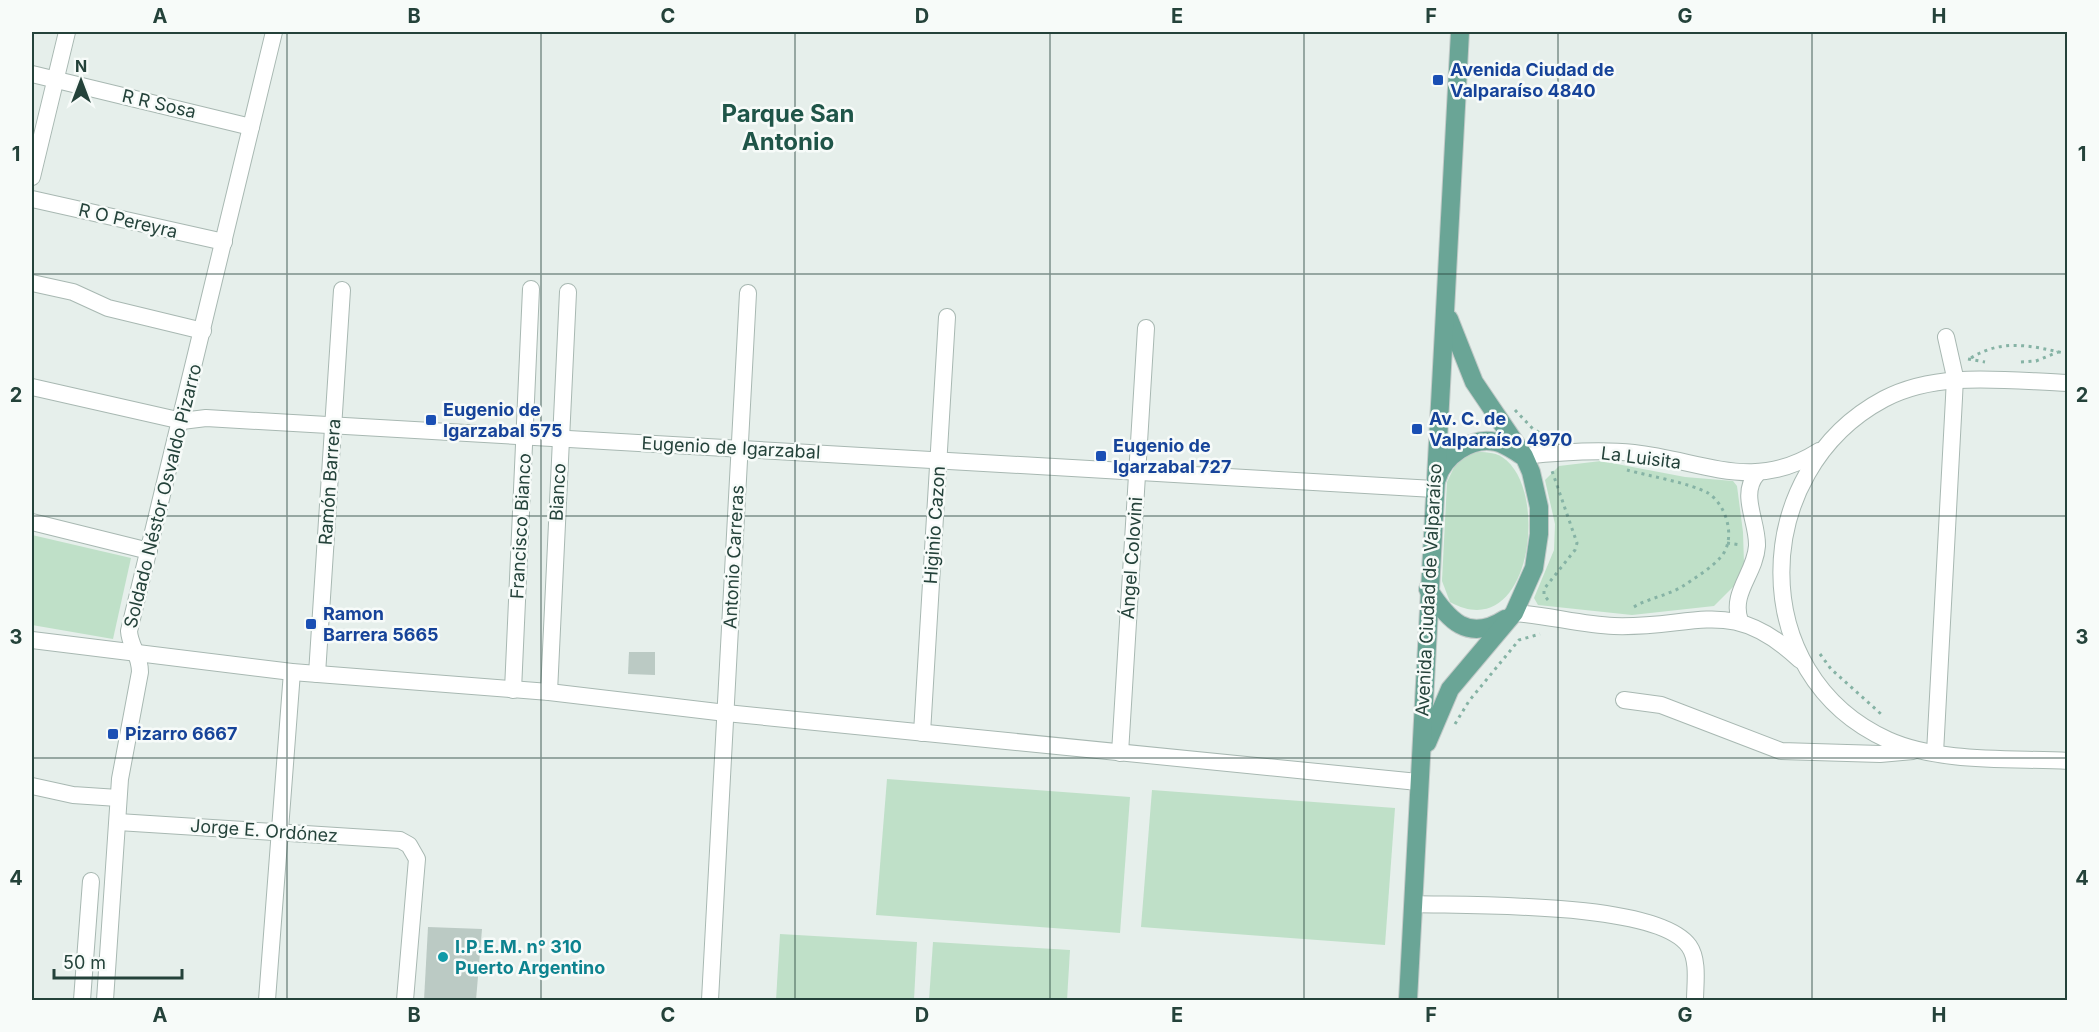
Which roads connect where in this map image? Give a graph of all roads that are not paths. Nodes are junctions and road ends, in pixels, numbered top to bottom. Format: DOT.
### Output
graph roads {
  1 [pos="67,32"];
  2 [pos="274,32"];
  3 [pos="1460,32"];
  4 [pos="32,74"];
  5 [pos="55,80"];
  6 [pos="251,127"];
  7 [pos="32,177"];
  8 [pos="32,199"];
  9 [pos="224,242"];
  10 [pos="32,282"];
  11 [pos="531,289"];
  12 [pos="342,290"];
  13 [pos="567,292"];
  14 [pos="748,293"];
  15 [pos="1445,309"];
  16 [pos="947,316"];
  17 [pos="1146,328"];
  18 [pos="202,331"];
  19 [pos="1946,337"];
  20 [pos="1955,381"];
  21 [pos="2067,382"];
  22 [pos="32,387"];
  23 [pos="182,421"];
  24 [pos="334,426"];
  25 [pos="525,437"];
  26 [pos="561,438"];
  27 [pos="739,447"];
  28 [pos="1825,447"];
  29 [pos="1524,456"];
  30 [pos="939,461"];
  31 [pos="1138,470"];
  32 [pos="1775,470"];
  33 [pos="1757,474"];
  34 [pos="1434,489"];
  35 [pos="1794,498"];
  36 [pos="32,522"];
  37 [pos="149,551"];
  38 [pos="1428,590"];
  39 [pos="1784,604"];
  40 [pos="1514,613"];
  41 [pos="1740,621"];
  42 [pos="1760,629"];
  43 [pos="32,640"];
  44 [pos="139,655"];
  45 [pos="1807,666"];
  46 [pos="292,672"];
  47 [pos="317,674"];
  48 [pos="513,690"];
  49 [pos="549,692"];
  50 [pos="1624,700"];
  51 [pos="726,713"];
  52 [pos="922,733"];
  53 [pos="1927,752"];
  54 [pos="1120,753"];
  55 [pos="2067,760"];
  56 [pos="1419,773"];
  57 [pos="32,786"];
  58 [pos="118,798"];
  59 [pos="118,822"];
  60 [pos="280,831"];
  61 [pos="90,881"];
  62 [pos="1413,904"];
  63 [pos="82,1000"];
  64 [pos="105,1000"];
  65 [pos="267,1000"];
  66 [pos="405,1000"];
  67 [pos="711,1000"];
  68 [pos="1408,1000"];
  69 [pos="1695,1000"];
  1 -- 5 [label="street"];
  2 -- 6 [label="street, Soldado Néstor Osvaldo Pizarro"];
  3 -- 15 [label="main road, Avenida Ciudad de Valparaíso"];
  4 -- 5 [label="street, R R Sosa"];
  5 -- 6 [label="street, R R Sosa"];
  5 -- 7 [label="street"];
  6 -- 9 [label="street, Soldado Néstor Osvaldo Pizarro"];
  8 -- 9 [label="street, R O Pereyra"];
  9 -- 18 [label="street, Soldado Néstor Osvaldo Pizarro"];
  10 -- 18 [label="street"];
  11 -- 25 [label="street, Francisco Bianco"];
  12 -- 24 [label="street, Ramón Barrera"];
  13 -- 26 [label="street, Bianco"];
  14 -- 27 [label="street, Antonio Carreras"];
  15 -- 29 [label="main road, Avenida Ciudad de Valparaíso"];
  15 -- 34 [label="main road, Avenida Ciudad de Valparaíso"];
  16 -- 30 [label="street, Higinio Cazon"];
  17 -- 31 [label="street, Ángel Colovini"];
  18 -- 23 [label="street, Soldado Néstor Osvaldo Pizarro"];
  19 -- 20 [label="street"];
  20 -- 21 [label="street, La Luisita"];
  20 -- 28 [label="street, La Luisita"];
  20 -- 53 [label="street"];
  22 -- 23 [label="street, Eugenio de Igarzabal"];
  23 -- 24 [label="street, Eugenio de Igarzabal"];
  23 -- 37 [label="street, Soldado Néstor Osvaldo Pizarro"];
  24 -- 25 [label="street, Eugenio de Igarzabal"];
  24 -- 47 [label="street, Ramón Barrera"];
  25 -- 26 [label="street, Eugenio de Igarzabal"];
  25 -- 48 [label="street, Francisco Bianco"];
  26 -- 27 [label="street, Eugenio de Igarzabal"];
  26 -- 49 [label="street, Bianco"];
  27 -- 30 [label="street, Eugenio de Igarzabal"];
  27 -- 51 [label="street, Antonio Carreras"];
  28 -- 32 [label="street, La Luisita"];
  28 -- 35 [label="street, La Luisita"];
  29 -- 33 [label="street, La Luisita"];
  29 -- 34 [label="main road"];
  29 -- 40 [label="main road, Avenida Ciudad de Valparaíso"];
  30 -- 31 [label="street, Eugenio de Igarzabal"];
  30 -- 52 [label="street, Higinio Cazon"];
  31 -- 34 [label="street, Eugenio de Igarzabal"];
  31 -- 54 [label="street, Ángel Colovini"];
  32 -- 33 [label="street, La Luisita"];
  32 -- 35 [label="street"];
  33 -- 41 [label="street"];
  34 -- 38 [label="main road, Avenida Ciudad de Valparaíso"];
  35 -- 39 [label="street, La Luisita"];
  36 -- 37 [label="street"];
  37 -- 44 [label="street, Soldado Néstor Osvaldo Pizarro"];
  38 -- 40 [label="main road"];
  38 -- 56 [label="main road, Avenida Ciudad de Valparaíso"];
  39 -- 42 [label="street"];
  39 -- 45 [label="street, La Luisita"];
  40 -- 41 [label="street, La Luisita"];
  40 -- 56 [label="main road, Avenida Ciudad de Valparaíso"];
  41 -- 42 [label="street, La Luisita"];
  42 -- 45 [label="street, La Luisita"];
  43 -- 44 [label="street"];
  44 -- 46 [label="street"];
  44 -- 58 [label="street, Soldado Néstor Osvaldo Pizarro"];
  45 -- 53 [label="street, La Luisita"];
  46 -- 47 [label="street"];
  46 -- 60 [label="street"];
  47 -- 48 [label="street"];
  48 -- 49 [label="street"];
  49 -- 51 [label="street"];
  50 -- 53 [label="street"];
  51 -- 52 [label="street"];
  51 -- 67 [label="street, Antonio Carreras"];
  52 -- 54 [label="street"];
  53 -- 55 [label="street"];
  54 -- 56 [label="street"];
  56 -- 62 [label="main road, Avenida Ciudad de Valparaíso"];
  57 -- 58 [label="street"];
  58 -- 59 [label="street, Soldado Néstor Osvaldo Pizarro"];
  59 -- 60 [label="street, Jorge E. Ordónez"];
  59 -- 64 [label="street, Soldado Néstor Osvaldo Pizarro"];
  60 -- 65 [label="street"];
  60 -- 66 [label="street, Jorge E. Ordónez"];
  61 -- 63 [label="street"];
  62 -- 68 [label="main road, Avenida Ciudad de Valparaíso"];
  62 -- 69 [label="street"];
}
